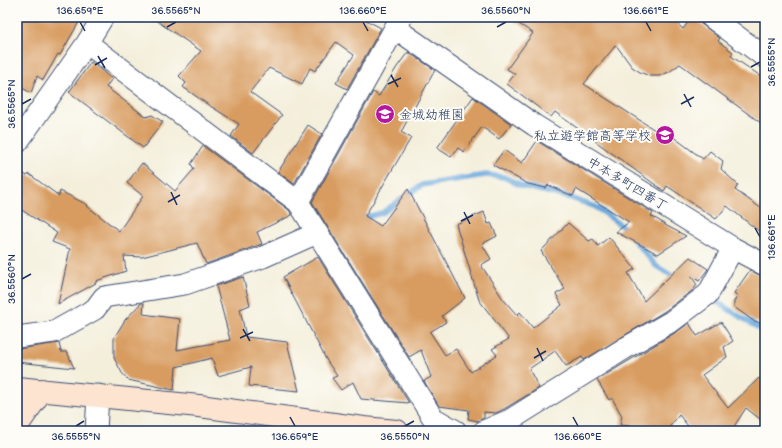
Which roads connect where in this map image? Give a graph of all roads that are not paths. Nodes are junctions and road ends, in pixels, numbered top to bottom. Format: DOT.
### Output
graph roads {
  1 [pos="103,17"];
  2 [pos="711,17"];
  3 [pos="398,22"];
  4 [pos="87,43"];
  5 [pos="765,57"];
  6 [pos="17,143"];
  7 [pos="298,202"];
  8 [pos="317,233"];
  9 [pos="733,248"];
  10 [pos="765,265"];
  11 [pos="17,337"];
  12 [pos="17,388"];
  13 [pos="42,390"];
  14 [pos="98,395"];
  15 [pos="17,426"];
  16 [pos="96,431"];
  17 [pos="397,431"];
  18 [pos="456,431"];
  19 [pos="484,431"];
  1 -- 4 [label="street"];
  2 -- 5 [label="street"];
  3 -- 7 [label="street"];
  3 -- 9 [label="street, 中本多町四番丁"];
  4 -- 6 [label="street"];
  4 -- 7 [label="street"];
  7 -- 8 [label="street"];
  8 -- 11 [label="street"];
  8 -- 18 [label="street"];
  9 -- 10 [label="street, 中本多町四番丁"];
  9 -- 19 [label="street"];
  12 -- 13 [label="street"];
  13 -- 14 [label="street"];
  13 -- 15 [label="street"];
  14 -- 16 [label="street"];
  14 -- 17 [label="street"];
}
